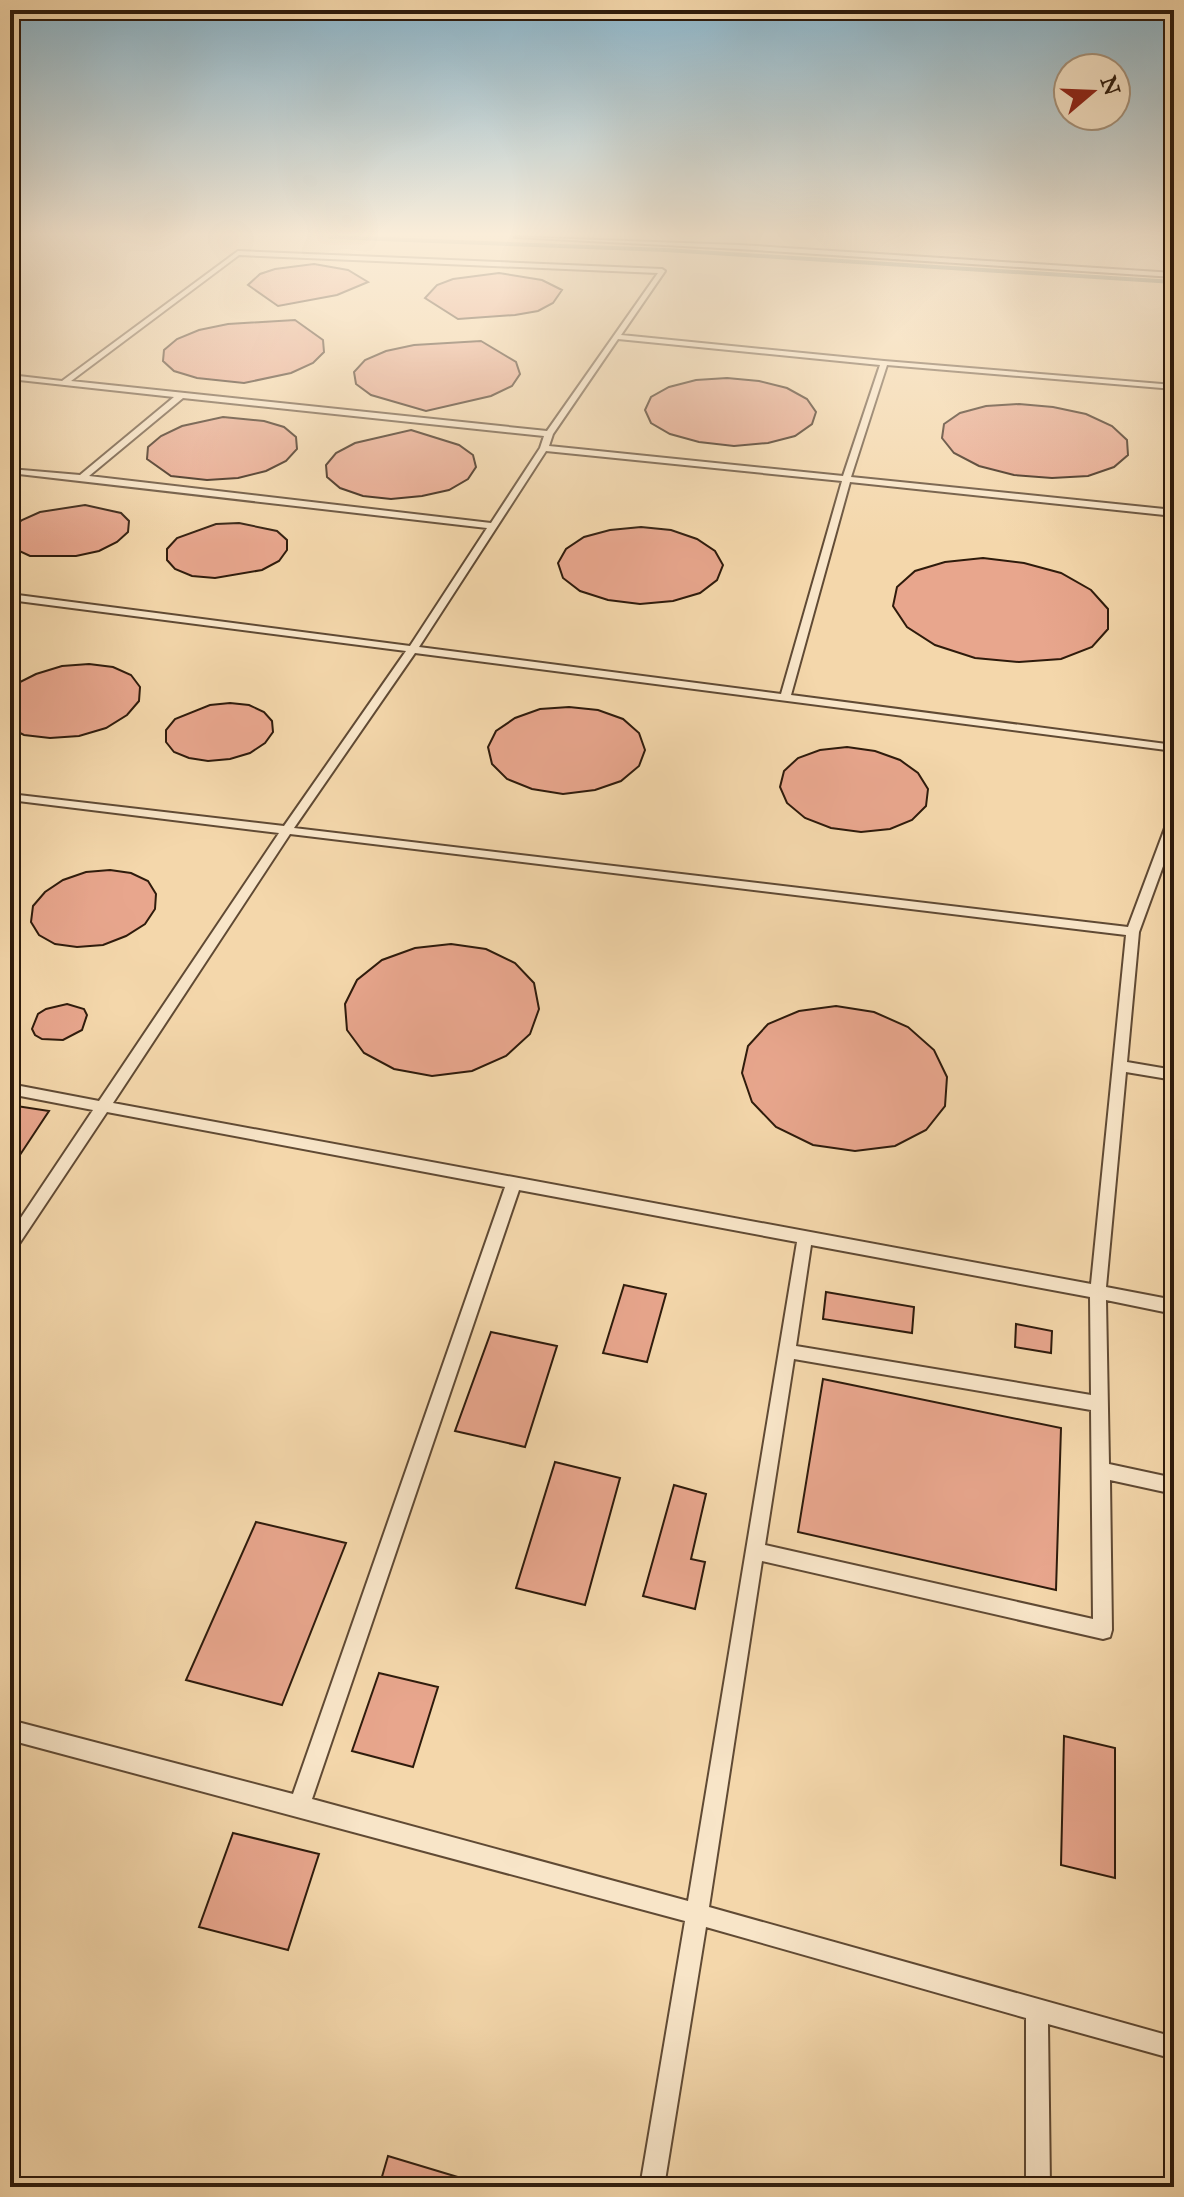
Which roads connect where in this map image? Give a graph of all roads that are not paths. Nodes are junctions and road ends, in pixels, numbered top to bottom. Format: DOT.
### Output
graph roads {
  1 [pos="122,340"];
  2 [pos="614,340"];
  3 [pos="642,340"];
  4 [pos="884,363"];
  5 [pos="10,377"];
  6 [pos="64,383"];
  7 [pos="1174,387"];
  8 [pos="180,396"];
  9 [pos="549,434"];
  10 [pos="544,448"];
  11 [pos="15,471"];
  12 [pos="82,478"];
  13 [pos="847,478"];
  14 [pos="10,480"];
  15 [pos="1174,513"];
  16 [pos="492,526"];
  17 [pos="10,597"];
  18 [pos="413,649"];
  19 [pos="785,697"];
  20 [pos="1174,748"];
  21 [pos="10,797"];
  22 [pos="1174,820"];
  23 [pos="287,830"];
  24 [pos="1133,932"];
  25 [pos="1120,1066"];
  26 [pos="1174,1075"];
  27 [pos="10,1089"];
  28 [pos="103,1107"];
  29 [pos="514,1182"];
  30 [pos="805,1237"];
  31 [pos="10,1246"];
  32 [pos="1098,1292"];
  33 [pos="1174,1307"];
  34 [pos="786,1351"];
  35 [pos="1099,1404"];
  36 [pos="1099,1470"];
  37 [pos="1174,1486"];
  38 [pos="755,1551"];
  39 [pos="10,1730"];
  40 [pos="299,1806"];
  41 [pos="697,1914"];
  42 [pos="1037,2009"];
  43 [pos="1174,2048"];
  44 [pos="652,2187"];
  45 [pos="1038,2187"];
  1 -- 6 [label="lane"];
  2 -- 9 [label="lane"];
  3 -- 4 [label="lane"];
  4 -- 7 [label="lane"];
  4 -- 13 [label="lane"];
  5 -- 6 [label="lane"];
  6 -- 8 [label="lane"];
  8 -- 9 [label="lane"];
  8 -- 12 [label="lane"];
  9 -- 10 [label="lane"];
  10 -- 13 [label="lane"];
  10 -- 16 [label="lane"];
  11 -- 12 [label="lane"];
  11 -- 14 [label="lane"];
  12 -- 16 [label="lane"];
  13 -- 15 [label="lane"];
  13 -- 19 [label="lane"];
  16 -- 18 [label="lane"];
  17 -- 18 [label="lane"];
  18 -- 19 [label="lane"];
  18 -- 23 [label="lane"];
  19 -- 20 [label="lane"];
  21 -- 23 [label="lane"];
  22 -- 24 [label="lane"];
  23 -- 24 [label="lane"];
  23 -- 28 [label="lane"];
  24 -- 25 [label="lane"];
  25 -- 26 [label="lane"];
  25 -- 32 [label="lane"];
  27 -- 28 [label="lane"];
  28 -- 29 [label="lane"];
  28 -- 31 [label="lane"];
  29 -- 30 [label="lane"];
  29 -- 40 [label="lane"];
  30 -- 32 [label="lane"];
  30 -- 34 [label="lane"];
  32 -- 33 [label="lane"];
  32 -- 35 [label="lane"];
  34 -- 35 [label="lane"];
  34 -- 38 [label="lane"];
  35 -- 36 [label="lane"];
  36 -- 37 [label="lane"];
  36 -- 38 [label="lane"];
  38 -- 41 [label="lane"];
  39 -- 40 [label="lane"];
  40 -- 41 [label="lane"];
  41 -- 42 [label="lane"];
  41 -- 44 [label="lane"];
  42 -- 43 [label="lane"];
  42 -- 45 [label="lane"];
}
